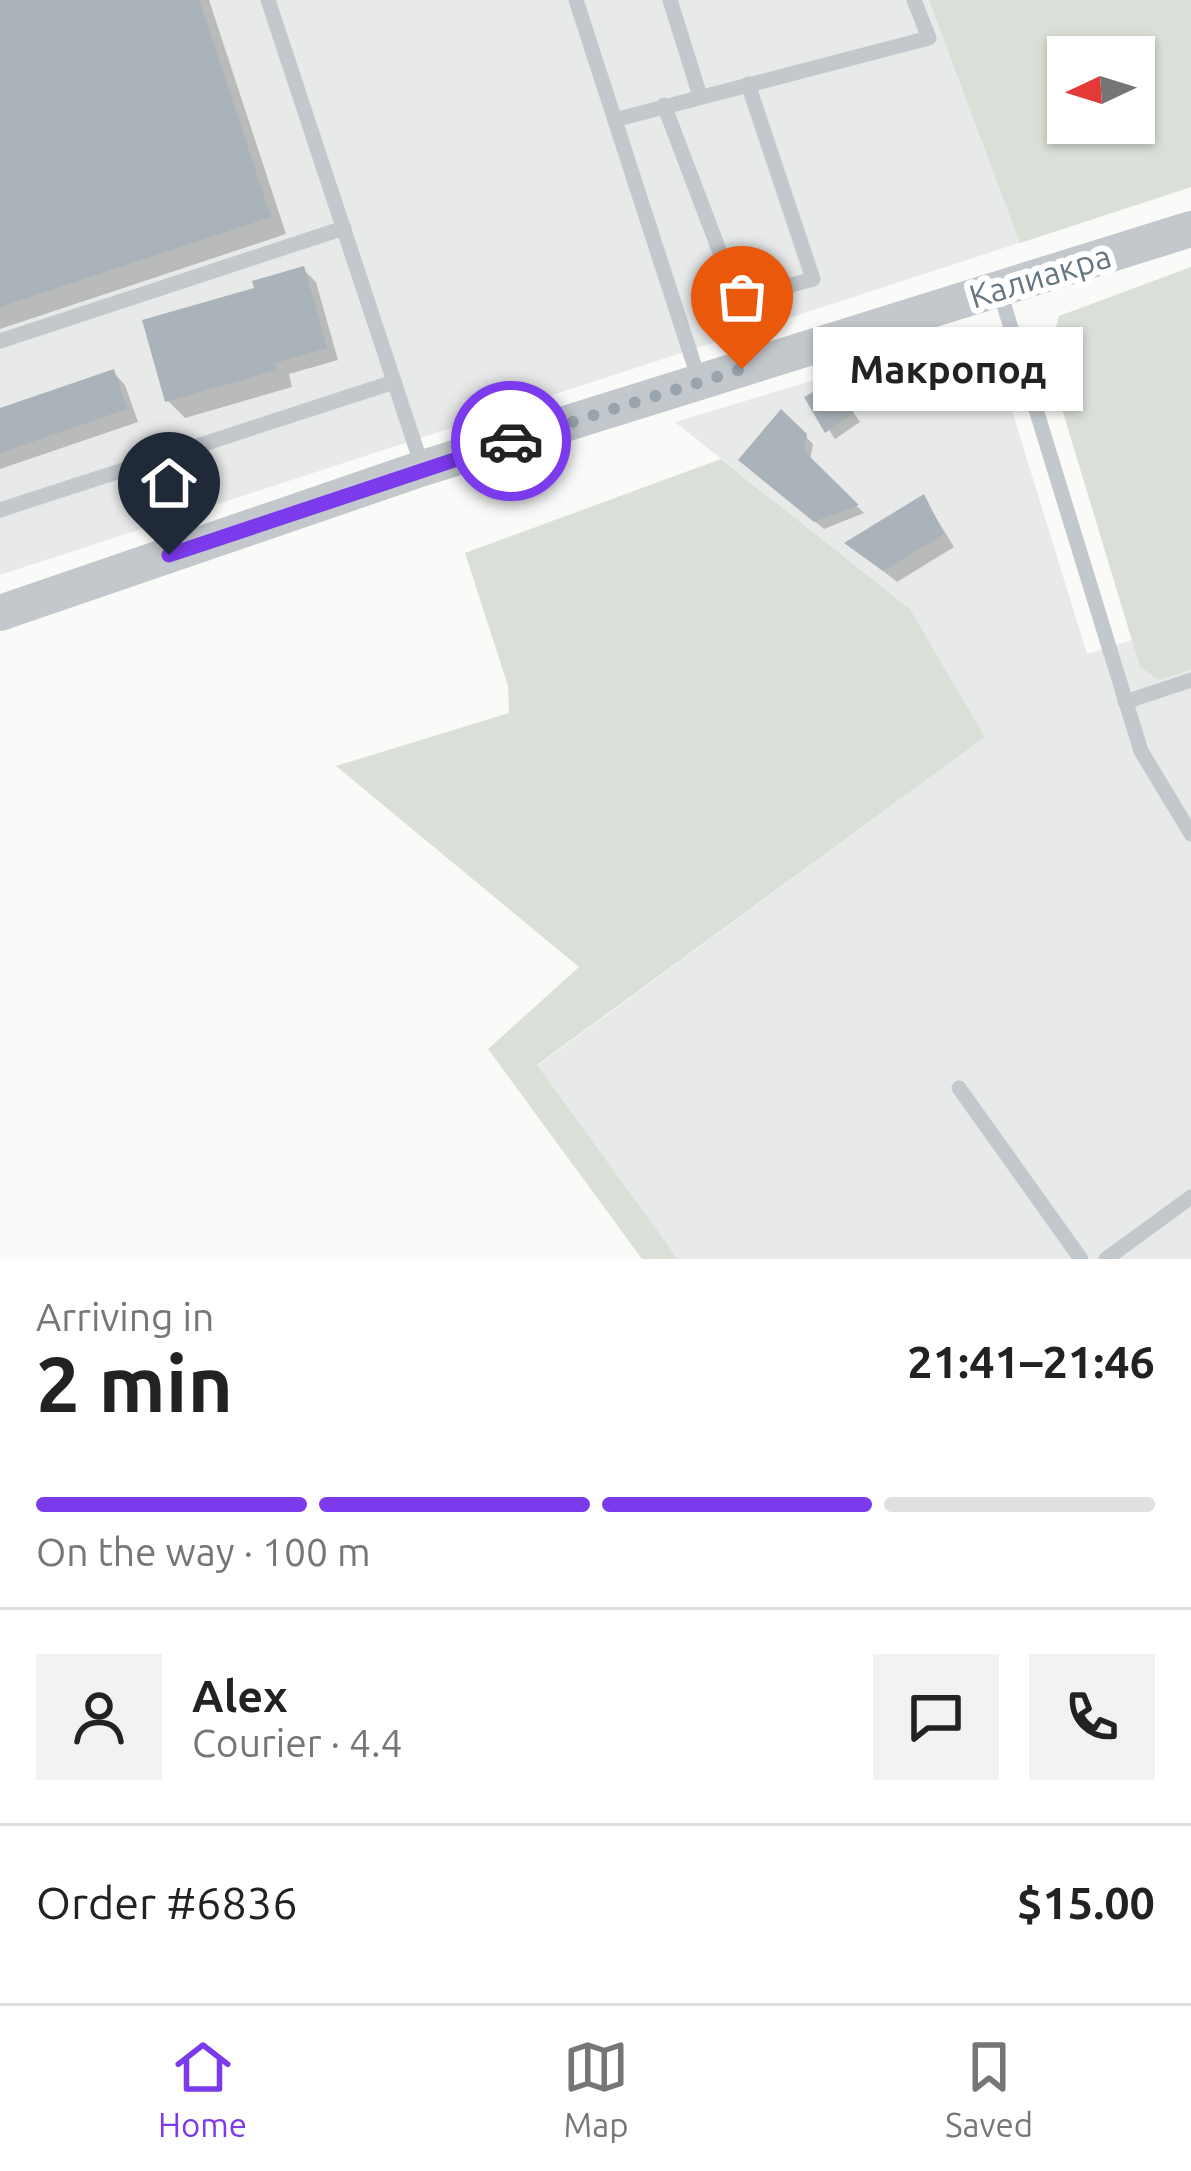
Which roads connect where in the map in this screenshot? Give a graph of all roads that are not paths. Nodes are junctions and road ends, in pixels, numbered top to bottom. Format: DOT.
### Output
graph roads {
  1 [pos="268,0"];
  2 [pos="576,0"];
  3 [pos="670,0"];
  4 [pos="914,0"];
  5 [pos="748,84"];
  6 [pos="700,96"];
  7 [pos="664,105"];
  8 [pos="618,119"];
  9 [pos="344,228"];
  10 [pos="1191,229"];
  11 [pos="999,289"];
  12 [pos="0,341"];
  13 [pos="394,382"];
  14 [pos="700,382"];
  15 [pos="423,468"];
  16 [pos="0,510"];
  17 [pos="0,613"];
  18 [pos="1191,680"];
  19 [pos="1125,702"];
  20 [pos="1191,834"];
  21 [pos="959,1088"];
  22 [pos="1191,1197"];
  23 [pos="1081,1259"];
  24 [pos="1106,1259"];
  1 -- 9 [label="lane"];
  2 -- 8 [label="lane"];
  3 -- 6 [label="lane"];
  4 -- 5 [label="lane"];
  5 -- 6 [label="lane"];
  5 -- 7 [label="lane"];
  6 -- 7 [label="lane"];
  7 -- 8 [label="lane"];
  8 -- 14 [label="lane"];
  9 -- 12 [label="lane"];
  9 -- 13 [label="lane"];
  10 -- 11 [label="street, Калиакра"];
  11 -- 14 [label="street, Калиакра"];
  11 -- 19 [label="lane"];
  13 -- 15 [label="lane"];
  13 -- 16 [label="lane"];
  14 -- 15 [label="street, Калиакра"];
  15 -- 17 [label="street, Калиакра"];
  18 -- 19 [label="lane"];
  19 -- 20 [label="lane"];
  21 -- 23 [label="lane"];
  22 -- 24 [label="lane"];
}
